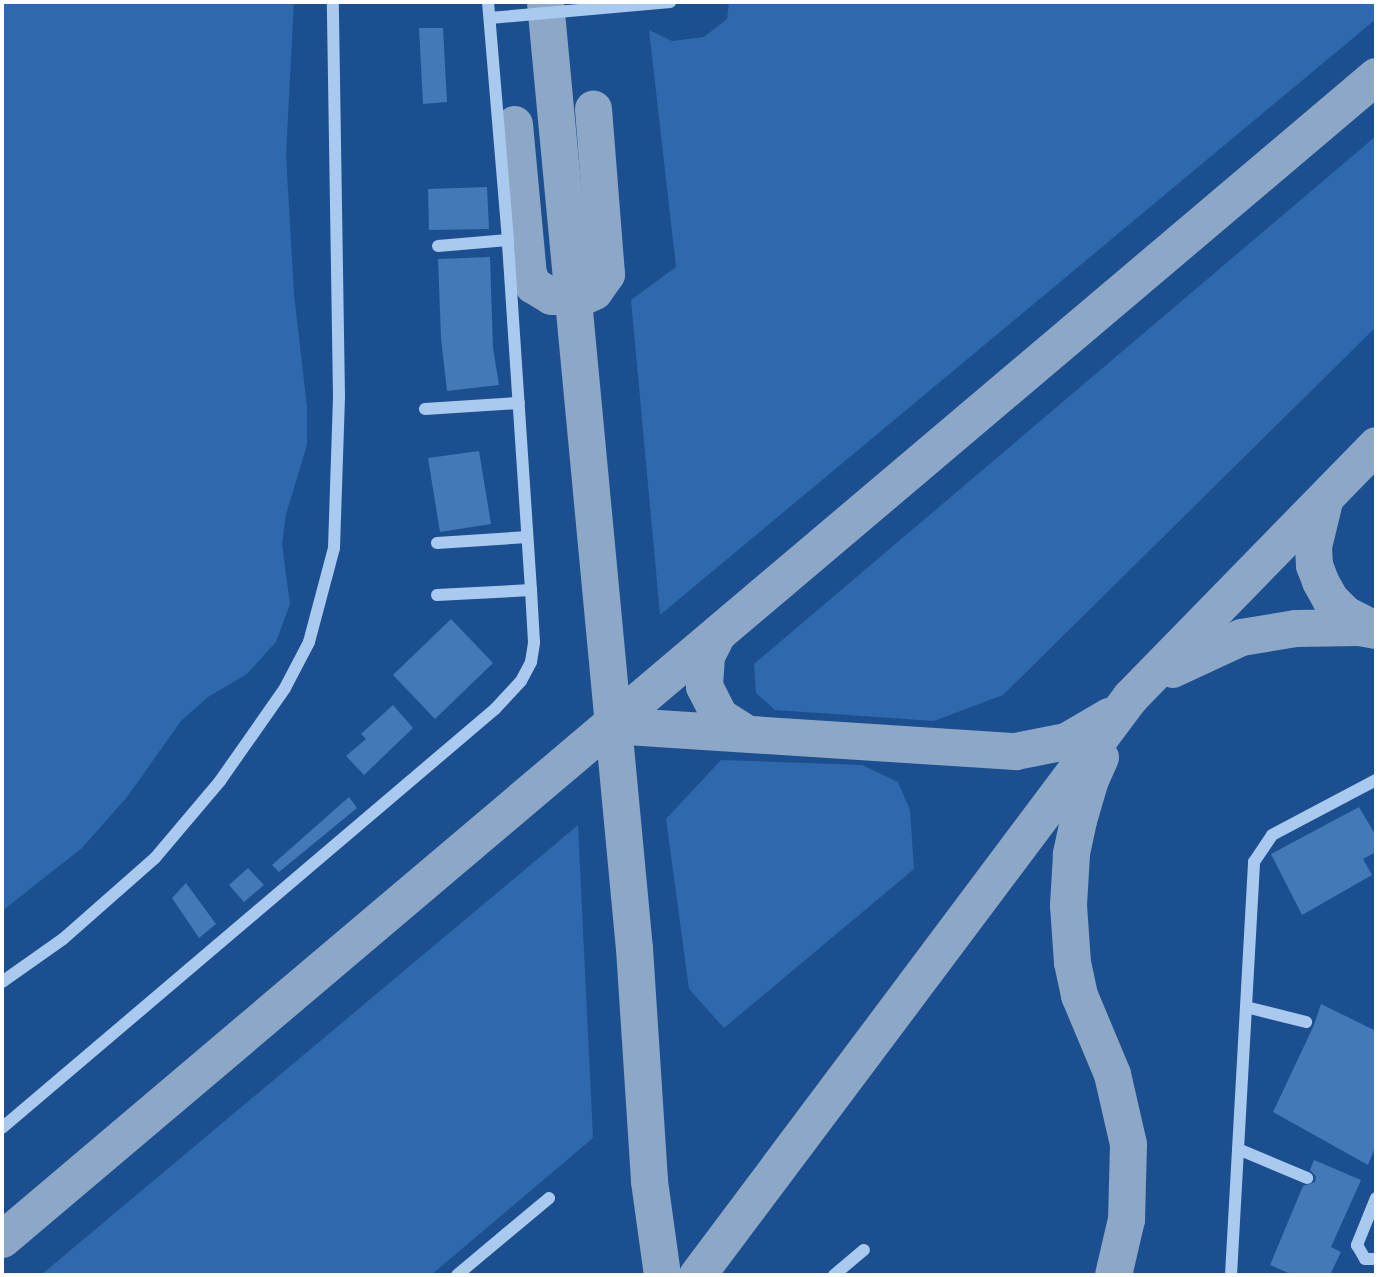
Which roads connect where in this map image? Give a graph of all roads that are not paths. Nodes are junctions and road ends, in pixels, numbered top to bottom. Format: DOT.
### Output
graph roads {
  1 [pos="333,2"];
  2 [pos="488,2"];
  3 [pos="670,2"];
  4 [pos="490,18"];
  5 [pos="508,240"];
  6 [pos="438,246"];
  7 [pos="519,403"];
  8 [pos="425,409"];
  9 [pos="527,537"];
  10 [pos="437,543"];
  11 [pos="531,590"];
  12 [pos="437,595"];
  13 [pos="1376,780"];
  14 [pos="2,982"];
  15 [pos="1245,1007"];
  16 [pos="1306,1022"];
  17 [pos="2,1128"];
  18 [pos="1238,1149"];
  19 [pos="1307,1178"];
  20 [pos="549,1198"];
  21 [pos="1376,1198"];
  22 [pos="864,1250"];
  23 [pos="1376,1259"];
  24 [pos="457,1275"];
  25 [pos="834,1275"];
  26 [pos="1231,1275"];
  1 -- 14 [label="lane"];
  2 -- 4 [label="lane"];
  3 -- 4 [label="lane"];
  4 -- 5 [label="lane"];
  5 -- 6 [label="lane"];
  5 -- 7 [label="lane"];
  7 -- 8 [label="lane"];
  7 -- 9 [label="lane"];
  9 -- 10 [label="lane"];
  9 -- 11 [label="lane"];
  11 -- 12 [label="lane"];
  11 -- 17 [label="lane"];
  13 -- 15 [label="lane"];
  15 -- 16 [label="lane"];
  15 -- 18 [label="lane"];
  18 -- 19 [label="lane"];
  18 -- 26 [label="lane"];
  20 -- 24 [label="lane"];
  21 -- 23 [label="lane"];
  22 -- 25 [label="lane"];
}
